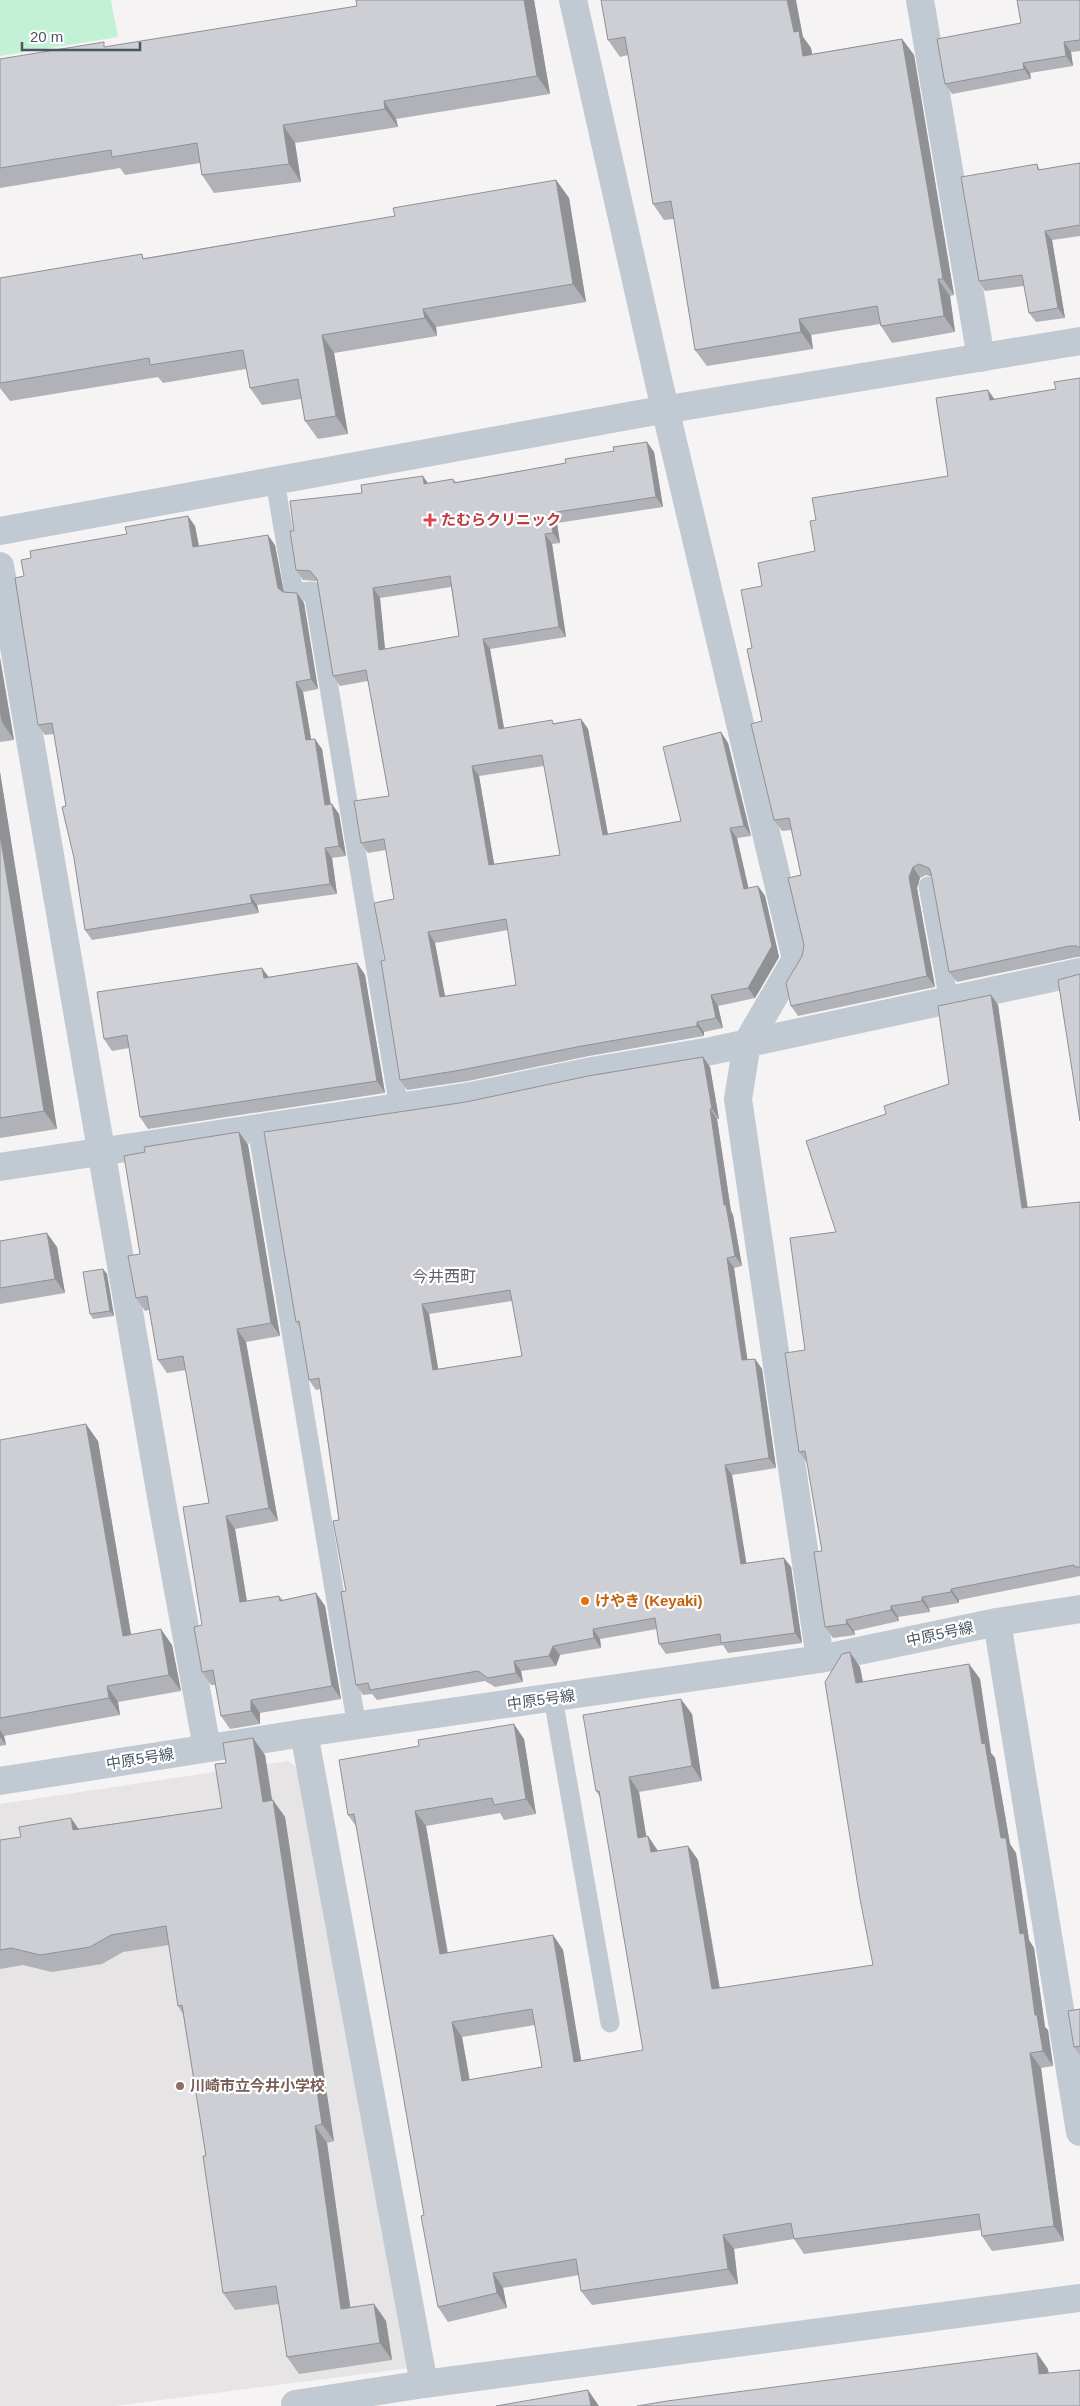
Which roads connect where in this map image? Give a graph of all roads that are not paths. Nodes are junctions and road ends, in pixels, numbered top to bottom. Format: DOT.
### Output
graph roads {
  1 [pos="573,0"];
  2 [pos="920,0"];
  3 [pos="1080,341"];
  4 [pos="981,358"];
  5 [pos="666,410"];
  6 [pos="275,481"];
  7 [pos="0,531"];
  8 [pos="0,566"];
  9 [pos="928,886"];
  10 [pos="1080,972"];
  11 [pos="949,1002"];
  12 [pos="747,1044"];
  13 [pos="399,1108"];
  14 [pos="257,1128"];
  15 [pos="100,1150"];
  16 [pos="0,1167"];
  17 [pos="1080,1609"];
  18 [pos="997,1622"];
  19 [pos="820,1659"];
  20 [pos="553,1698"];
  21 [pos="357,1727"];
  22 [pos="304,1733"];
  23 [pos="207,1748"];
  24 [pos="0,1780"];
  25 [pos="610,2023"];
  26 [pos="1080,2132"];
  27 [pos="1080,2298"];
  28 [pos="424,2384"];
  29 [pos="286,2405"];
  1 -- 5 [label="street"];
  2 -- 4 [label="street"];
  3 -- 4 [label="street"];
  4 -- 5 [label="street"];
  5 -- 6 [label="street"];
  5 -- 12 [label="street"];
  6 -- 7 [label="street"];
  6 -- 13 [label="lane"];
  8 -- 15 [label="street"];
  9 -- 11 [label="lane"];
  10 -- 11 [label="street"];
  11 -- 12 [label="street"];
  12 -- 13 [label="street"];
  12 -- 19 [label="street"];
  13 -- 14 [label="street"];
  14 -- 15 [label="street"];
  14 -- 21 [label="lane"];
  15 -- 16 [label="street"];
  15 -- 23 [label="street"];
  17 -- 18 [label="street, 中原5号線"];
  18 -- 19 [label="street, 中原5号線"];
  18 -- 26 [label="street"];
  19 -- 20 [label="street, 中原5号線"];
  20 -- 21 [label="street, 中原5号線"];
  20 -- 25 [label="lane"];
  21 -- 22 [label="street, 中原5号線"];
  22 -- 23 [label="street, 中原5号線"];
  22 -- 28 [label="street"];
  23 -- 24 [label="street, 中原5号線"];
  27 -- 28 [label="street"];
  28 -- 29 [label="street"];
}
